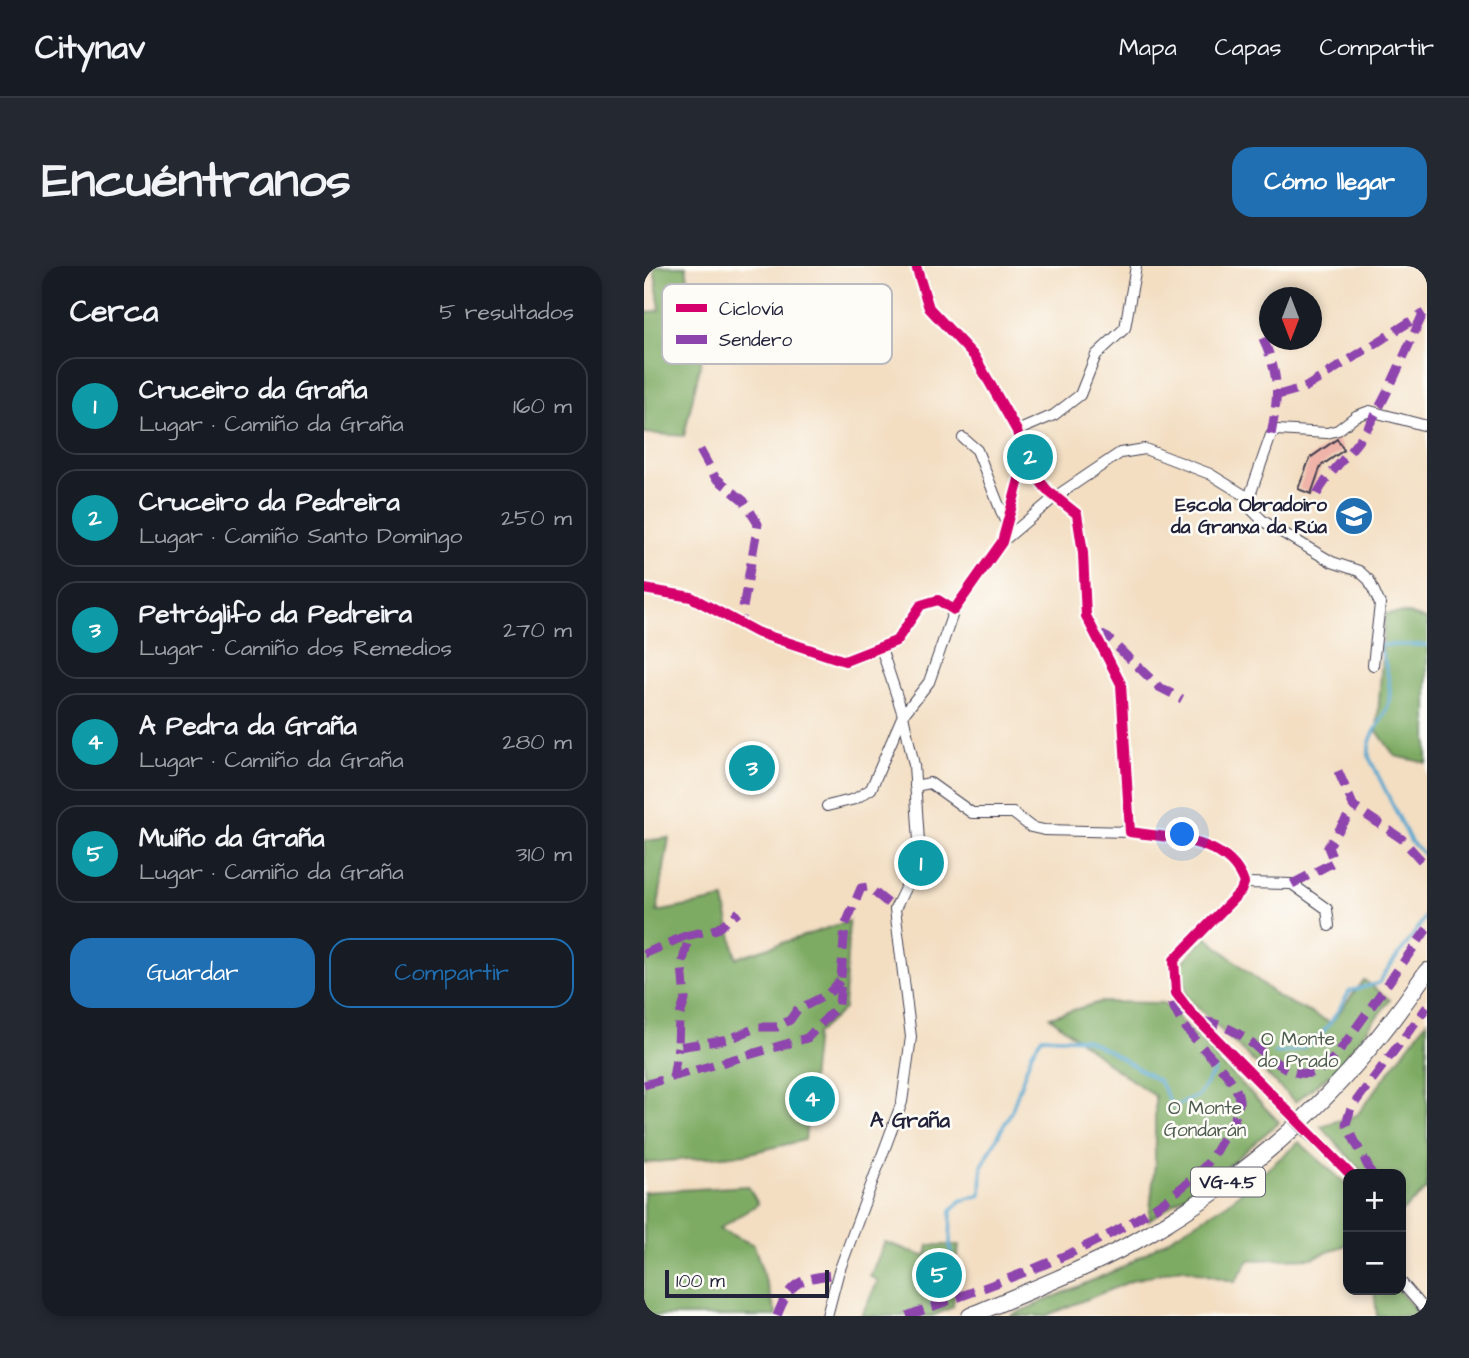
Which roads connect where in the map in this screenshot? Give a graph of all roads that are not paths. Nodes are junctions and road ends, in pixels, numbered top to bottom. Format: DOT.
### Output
graph roads {
  1 [pos="916,266"];
  2 [pos="1136,266"];
  3 [pos="1427,426"];
  4 [pos="1017,431"];
  5 [pos="963,438"];
  6 [pos="1024,461"];
  7 [pos="1055,497"];
  8 [pos="1249,498"];
  9 [pos="1005,521"];
  10 [pos="1002,542"];
  11 [pos="644,589"];
  12 [pos="954,610"];
  13 [pos="881,648"];
  14 [pos="1373,665"];
  15 [pos="903,715"];
  16 [pos="915,786"];
  17 [pos="827,806"];
  18 [pos="1130,832"];
  19 [pos="1244,883"];
  20 [pos="1329,926"];
  21 [pos="1427,971"];
  22 [pos="1345,1169"];
  23 [pos="1406,1288"];
  24 [pos="1427,1312"];
  25 [pos="827,1316"];
  26 [pos="970,1316"];
  1 -- 4 [label="street"];
  2 -- 4 [label="street"];
  3 -- 8 [label="street"];
  4 -- 6 [label="street"];
  5 -- 9 [label="street"];
  6 -- 7 [label="street"];
  6 -- 9 [label="street"];
  7 -- 8 [label="street"];
  7 -- 10 [label="street"];
  7 -- 18 [label="street"];
  8 -- 14 [label="street"];
  9 -- 10 [label="street"];
  10 -- 12 [label="street"];
  11 -- 13 [label="street"];
  12 -- 13 [label="street"];
  12 -- 15 [label="street"];
  13 -- 15 [label="street"];
  15 -- 16 [label="street"];
  15 -- 17 [label="street"];
  16 -- 18 [label="street"];
  16 -- 25 [label="street"];
  18 -- 19 [label="street"];
  19 -- 20 [label="street"];
  19 -- 22 [label="street, bridge"];
  21 -- 26 [label="highway, VG-4.5"];
  23 -- 24 [label="street"];
}
